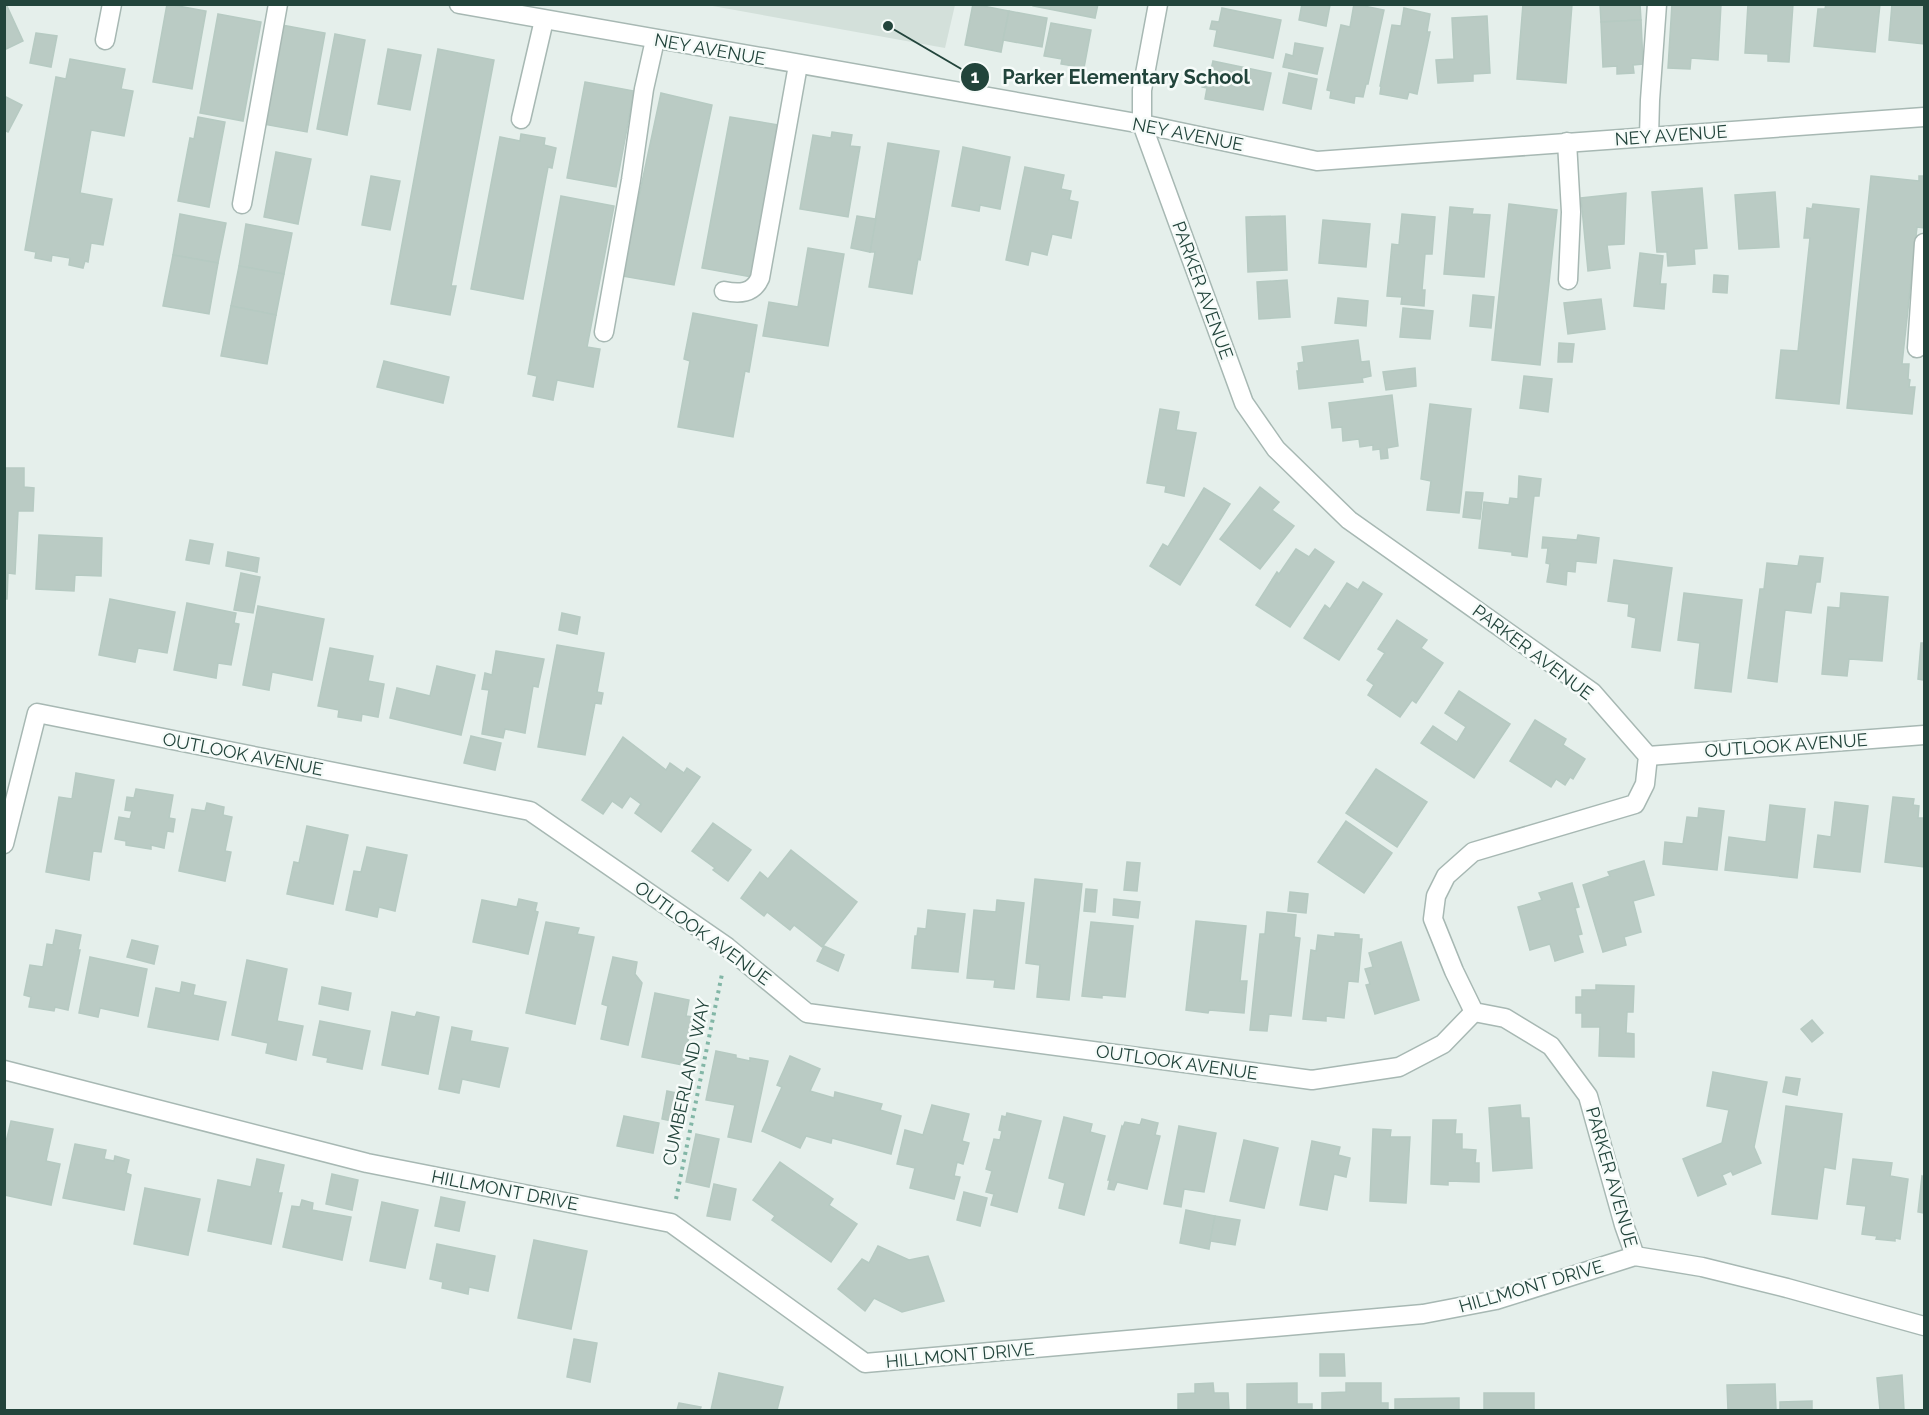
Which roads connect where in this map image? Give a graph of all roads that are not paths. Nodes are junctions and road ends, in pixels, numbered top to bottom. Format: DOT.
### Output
graph roads {
  1 [pos="112,4"];
  2 [pos="278,4"];
  3 [pos="459,4"];
  4 [pos="1158,4"];
  5 [pos="1657,4"];
  6 [pos="544,20"];
  7 [pos="105,40"];
  8 [pos="656,40"];
  9 [pos="798,65"];
  10 [pos="1924,117"];
  11 [pos="521,119"];
  12 [pos="1142,124"];
  13 [pos="1649,137"];
  14 [pos="1567,142"];
  15 [pos="242,204"];
  16 [pos="1924,243"];
  17 [pos="1568,280"];
  18 [pos="724,291"];
  19 [pos="604,332"];
  20 [pos="1917,348"];
  21 [pos="1924,735"];
  22 [pos="1648,756"];
  23 [pos="4,844"];
  24 [pos="1474,1012"];
  25 [pos="4,1070"];
  26 [pos="1635,1256"];
  27 [pos="1924,1326"];
  1 -- 7 [label="street"];
  2 -- 15 [label="street"];
  3 -- 6 [label="street, NEY AVENUE"];
  4 -- 12 [label="street, PARKER AVENUE"];
  5 -- 13 [label="street"];
  6 -- 8 [label="street, NEY AVENUE"];
  6 -- 11 [label="street"];
  8 -- 9 [label="street, NEY AVENUE"];
  8 -- 19 [label="street"];
  9 -- 12 [label="street, NEY AVENUE"];
  9 -- 18 [label="street"];
  10 -- 13 [label="street, NEY AVENUE"];
  12 -- 14 [label="street, NEY AVENUE"];
  12 -- 22 [label="street, PARKER AVENUE"];
  13 -- 14 [label="street, NEY AVENUE"];
  14 -- 17 [label="street"];
  16 -- 20 [label="street"];
  21 -- 22 [label="street, OUTLOOK AVENUE"];
  22 -- 24 [label="street"];
  23 -- 24 [label="street, OUTLOOK AVENUE"];
  24 -- 26 [label="street, PARKER AVENUE"];
  25 -- 26 [label="street, HILLMONT DRIVE"];
  26 -- 27 [label="street, HILLMONT DRIVE"];
}
